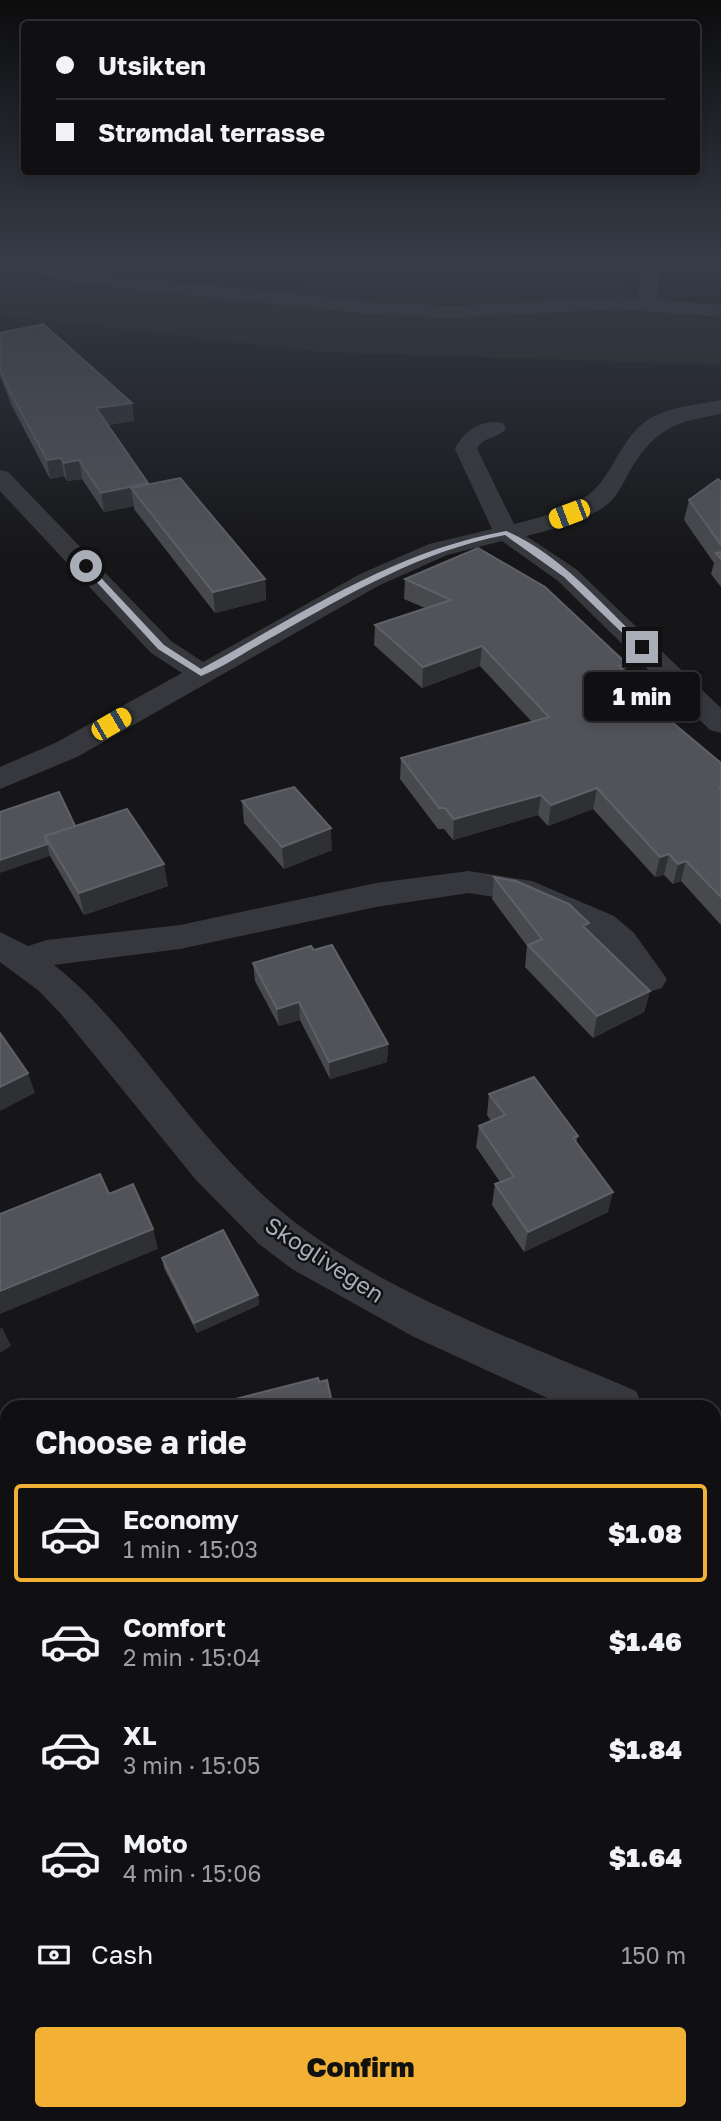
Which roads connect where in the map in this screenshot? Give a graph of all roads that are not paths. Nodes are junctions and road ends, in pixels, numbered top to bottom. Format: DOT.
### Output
graph roads {
  1 [pos="721,407"];
  2 [pos="495,428"];
  3 [pos="0,477"];
  4 [pos="506,533"];
  5 [pos="201,673"];
  6 [pos="721,724"];
  7 [pos="0,779"];
  8 [pos="13,952"];
  9 [pos="649,979"];
  10 [pos="603,1400"];
  1 -- 4 [label="street"];
  2 -- 4 [label="street"];
  3 -- 5 [label="street"];
  4 -- 5 [label="street"];
  4 -- 6 [label="street"];
  5 -- 7 [label="street"];
  8 -- 9 [label="street"];
  8 -- 10 [label="street, Skoglivegen"];
}
